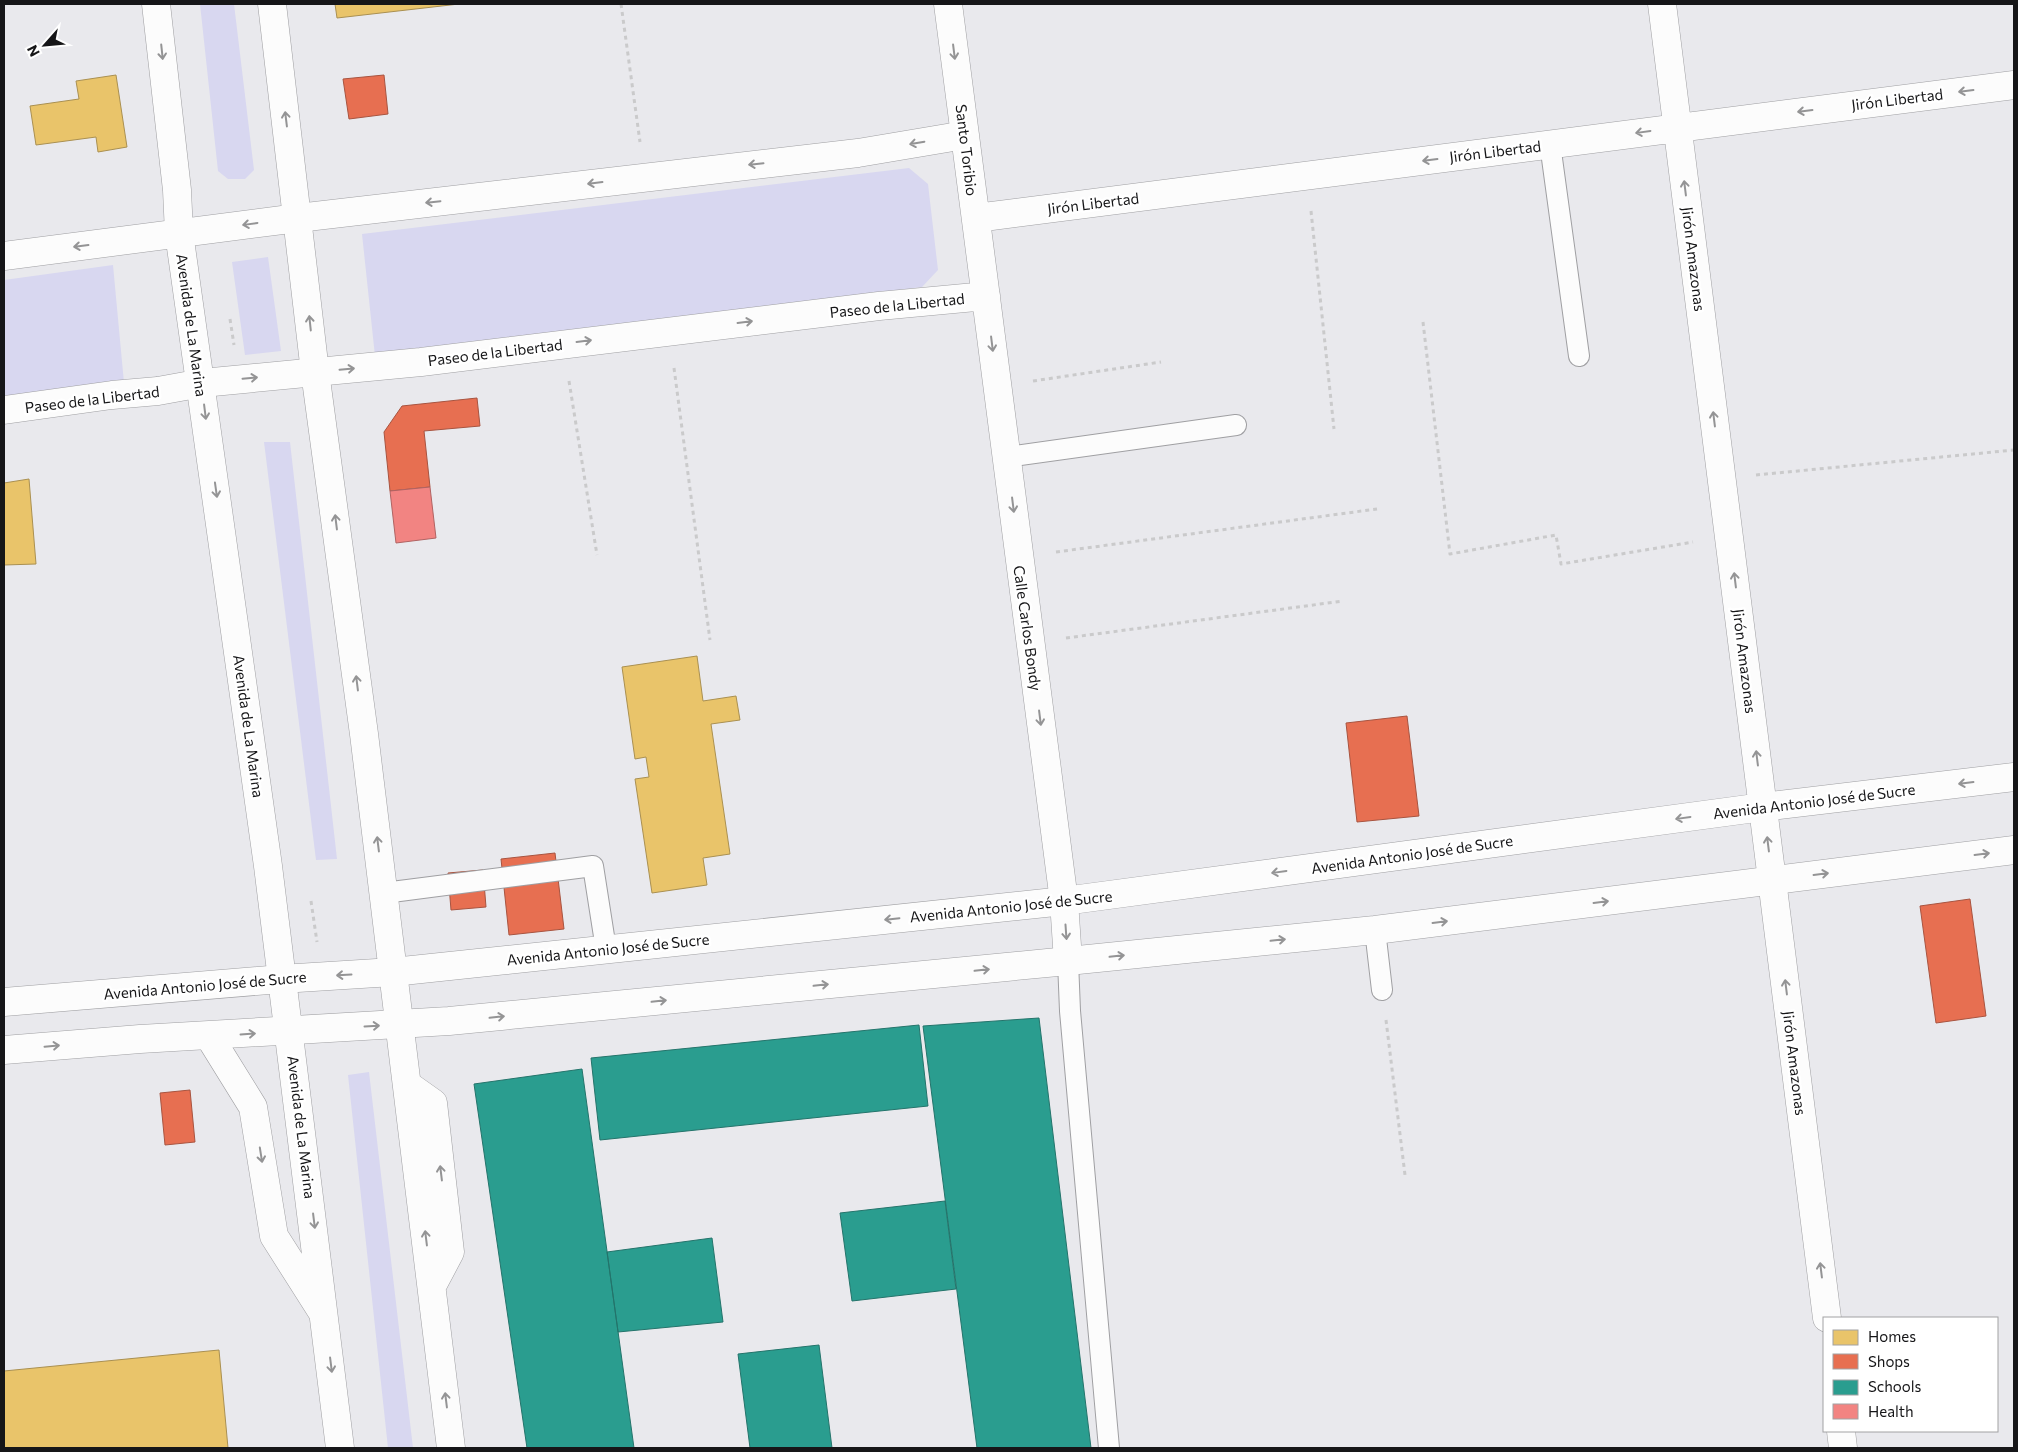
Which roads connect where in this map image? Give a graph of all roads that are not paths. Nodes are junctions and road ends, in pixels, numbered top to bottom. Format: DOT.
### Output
graph roads {
  1 [pos="156,4"];
  2 [pos="272,4"];
  3 [pos="948,4"];
  4 [pos="1662,4"];
  5 [pos="2014,85"];
  6 [pos="1678,127"];
  7 [pos="965,135"];
  8 [pos="1550,144"];
  9 [pos="298,218"];
  10 [pos="976,218"];
  11 [pos="179,233"];
  12 [pos="4,256"];
  13 [pos="986,296"];
  14 [pos="1579,356"];
  15 [pos="315,372"];
  16 [pos="202,383"];
  17 [pos="4,410"];
  18 [pos="1236,425"];
  19 [pos="1007,457"];
  20 [pos="2014,777"];
  21 [pos="1763,807"];
  22 [pos="2014,850"];
  23 [pos="1773,880"];
  24 [pos="384,893"];
  25 [pos="1064,901"];
  26 [pos="1375,930"];
  27 [pos="606,949"];
  28 [pos="1068,962"];
  29 [pos="393,972"];
  30 [pos="281,979"];
  31 [pos="1382,990"];
  32 [pos="4,1002"];
  33 [pos="400,1024"];
  34 [pos="289,1031"];
  35 [pos="209,1036"];
  36 [pos="4,1050"];
  37 [pos="325,1316"];
  38 [pos="1827,1317"];
  39 [pos="1840,1432"];
  40 [pos="340,1448"];
  41 [pos="452,1448"];
  42 [pos="1109,1448"];
  43 [pos="1843,1448"];
  1 -- 11 [label="main road, Avenida de La Marina, one-way"];
  9 -- 2 [label="main road, one-way"];
  3 -- 7 [label="main road, Santo Toribio, one-way"];
  4 -- 6 [label="main road, Jirón Amazonas"];
  5 -- 6 [label="main road, Jirón Libertad, one-way"];
  6 -- 8 [label="main road, Jirón Libertad, one-way"];
  21 -- 6 [label="main road, Jirón Amazonas, one-way"];
  7 -- 9 [label="main road, one-way"];
  7 -- 10 [label="main road, Santo Toribio"];
  8 -- 10 [label="main road, Jirón Libertad, one-way"];
  8 -- 14 [label="lane"];
  9 -- 11 [label="main road, one-way"];
  15 -- 9 [label="main road, one-way"];
  10 -- 13 [label="main road, Santo Toribio"];
  11 -- 12 [label="main road, one-way"];
  11 -- 16 [label="main road, Avenida de La Marina"];
  15 -- 13 [label="main road, Paseo de la Libertad, one-way"];
  13 -- 19 [label="main road, Calle Carlos Bondy, one-way"];
  16 -- 15 [label="main road, Paseo de la Libertad, one-way"];
  24 -- 15 [label="main road, one-way"];
  16 -- 17 [label="main road, Paseo de la Libertad"];
  16 -- 30 [label="main road, Avenida de La Marina, one-way"];
  18 -- 19 [label="lane"];
  19 -- 25 [label="main road, Calle Carlos Bondy, one-way"];
  20 -- 21 [label="main road, Avenida Antonio José de Sucre, one-way"];
  23 -- 21 [label="main road, Jirón Amazonas, one-way"];
  21 -- 25 [label="main road, Avenida Antonio José de Sucre, one-way"];
  23 -- 22 [label="main road, one-way"];
  26 -- 23 [label="main road, one-way"];
  38 -- 23 [label="main road, Jirón Amazonas, one-way"];
  24 -- 27 [label="lane"];
  24 -- 29 [label="main road"];
  25 -- 27 [label="main road, Avenida Antonio José de Sucre, one-way"];
  25 -- 28 [label="main road, Calle Carlos Bondy, one-way"];
  28 -- 26 [label="main road, one-way"];
  26 -- 31 [label="lane"];
  27 -- 29 [label="main road, Avenida Antonio José de Sucre"];
  33 -- 28 [label="main road, one-way"];
  28 -- 42 [label="lane"];
  29 -- 30 [label="main road, Avenida Antonio José de Sucre, one-way"];
  29 -- 33 [label="main road"];
  30 -- 32 [label="main road, Avenida Antonio José de Sucre"];
  30 -- 34 [label="main road, Avenida de La Marina"];
  34 -- 33 [label="main road, one-way"];
  41 -- 33 [label="main road, one-way"];
  35 -- 34 [label="main road, one-way"];
  34 -- 37 [label="main road, Avenida de La Marina, one-way"];
  36 -- 35 [label="main road, one-way"];
  35 -- 37 [label="main road, one-way"];
  37 -- 40 [label="main road, Avenida de La Marina, one-way"];
  39 -- 43 [label="main road"];
}
